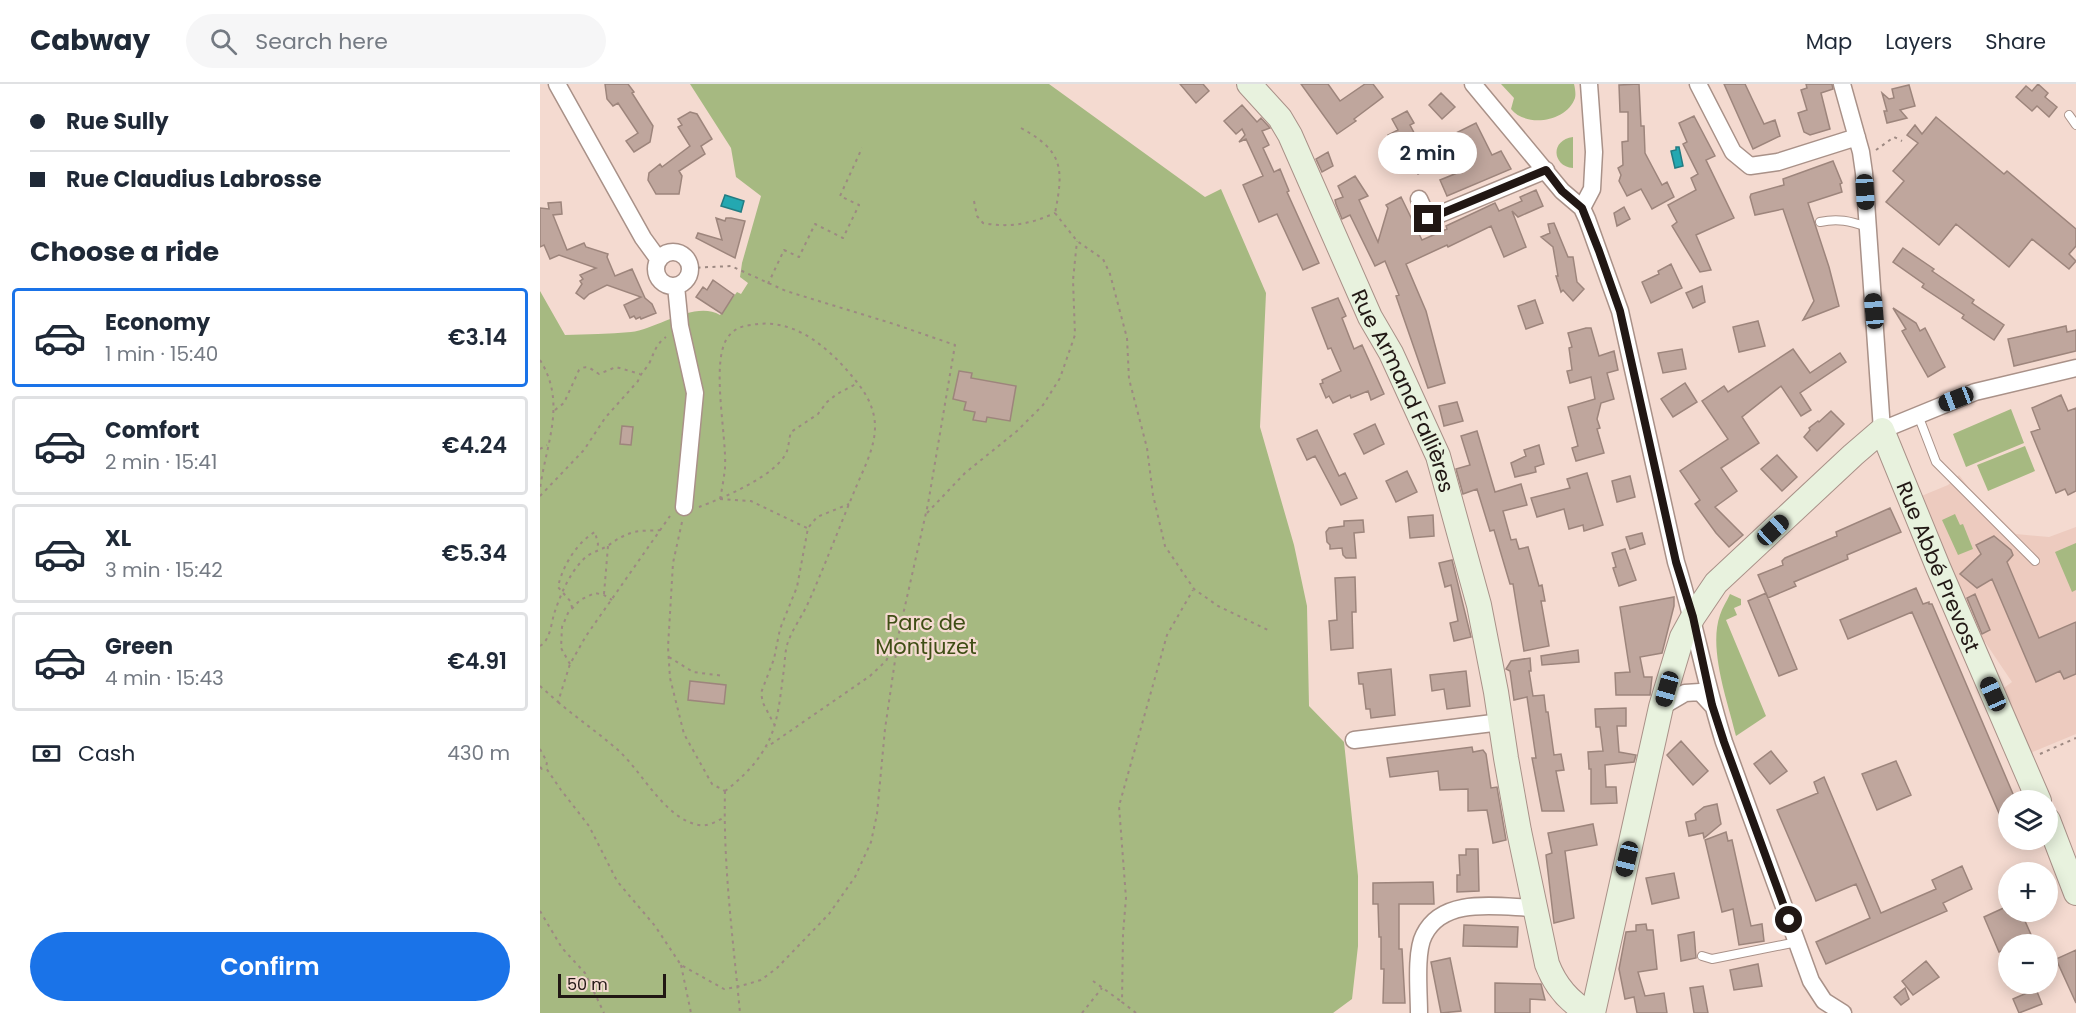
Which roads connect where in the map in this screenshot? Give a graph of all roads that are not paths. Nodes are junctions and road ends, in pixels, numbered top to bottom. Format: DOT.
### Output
graph roads {
  1 [pos="557,84"];
  2 [pos="1249,84"];
  3 [pos="1473,84"];
  4 [pos="1589,84"];
  5 [pos="1698,84"];
  6 [pos="1842,84"];
  7 [pos="2069,115"];
  8 [pos="2076,125"];
  9 [pos="1857,137"];
  10 [pos="1546,170"];
  11 [pos="1419,199"];
  12 [pos="1582,208"];
  13 [pos="1820,222"];
  14 [pos="1868,227"];
  15 [pos="660,260"];
  16 [pos="676,286"];
  17 [pos="2076,368"];
  18 [pos="1918,414"];
  19 [pos="1882,430"];
  20 [pos="684,507"];
  21 [pos="2035,561"];
  22 [pos="1693,617"];
  23 [pos="1712,705"];
  24 [pos="1662,707"];
  25 [pos="1501,722"];
  26 [pos="1354,740"];
  27 [pos="2034,790"];
  28 [pos="2058,846"];
  29 [pos="2076,893"];
  30 [pos="1534,908"];
  31 [pos="1797,942"];
  32 [pos="1702,956"];
  33 [pos="1419,1013"];
  34 [pos="1591,1013"];
  35 [pos="1844,1013"];
  1 -- 15 [label="street"];
  2 -- 25 [label="street, Rue Armand Fallières"];
  3 -- 10 [label="street"];
  4 -- 12 [label="street"];
  5 -- 9 [label="street"];
  6 -- 9 [label="street"];
  7 -- 8 [label="lane"];
  9 -- 14 [label="street"];
  10 -- 11 [label="street"];
  10 -- 12 [label="street"];
  12 -- 22 [label="street"];
  13 -- 14 [label="lane"];
  14 -- 19 [label="street"];
  15 -- 16 [label="street"];
  15 -- 16 [label="street"];
  16 -- 20 [label="street"];
  17 -- 18 [label="street"];
  18 -- 19 [label="street"];
  18 -- 21 [label="lane"];
  19 -- 22 [label="street"];
  19 -- 27 [label="street, Rue Abbé Prevost"];
  22 -- 23 [label="street"];
  22 -- 24 [label="street"];
  23 -- 24 [label="street"];
  23 -- 31 [label="street"];
  24 -- 34 [label="street"];
  25 -- 26 [label="street"];
  25 -- 30 [label="street, Rue Armand Fallières"];
  28 -- 29 [label="street"];
  30 -- 33 [label="street"];
  30 -- 34 [label="street, Rue Armand Fallières"];
  31 -- 32 [label="lane"];
  31 -- 35 [label="street"];
}
